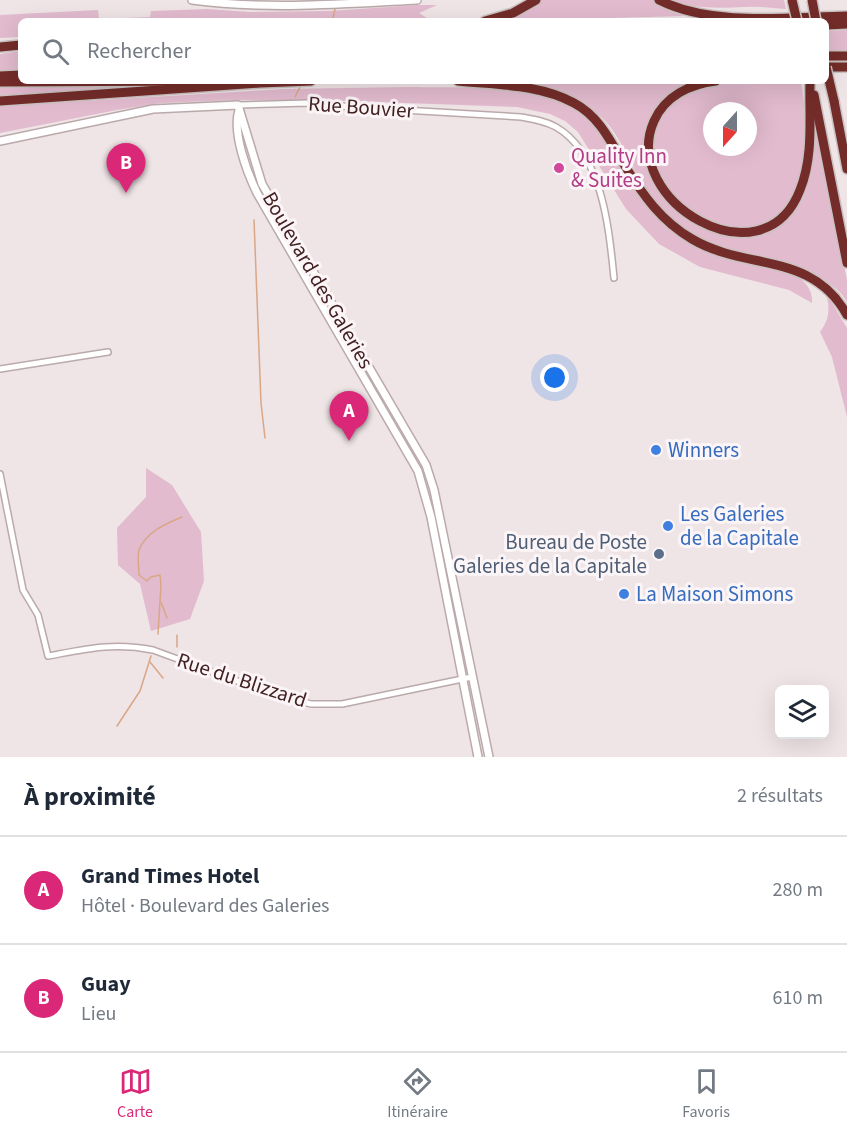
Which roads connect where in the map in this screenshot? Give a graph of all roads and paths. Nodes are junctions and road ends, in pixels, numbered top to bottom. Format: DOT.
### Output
graph roads {
  1 [pos="192,0"];
  2 [pos="417,0"];
  3 [pos="536,0"];
  4 [pos="659,0"];
  5 [pos="792,0"];
  6 [pos="812,0"];
  7 [pos="818,0"];
  8 [pos="847,16"];
  9 [pos="496,18"];
  10 [pos="734,18"];
  11 [pos="796,18"];
  12 [pos="816,18"];
  13 [pos="817,18"];
  14 [pos="847,24"];
  15 [pos="829,25"];
  16 [pos="18,45"];
  17 [pos="0,47"];
  18 [pos="829,56"];
  19 [pos="847,56"];
  20 [pos="829,67"];
  21 [pos="847,67"];
  22 [pos="18,75"];
  23 [pos="0,76"];
  24 [pos="829,80"];
  25 [pos="0,82"];
  26 [pos="18,82"];
  27 [pos="233,84"];
  28 [pos="482,84"];
  29 [pos="704,84"];
  30 [pos="810,84"];
  31 [pos="0,101"];
  32 [pos="812,102"];
  33 [pos="239,107"];
  34 [pos="0,141"];
  35 [pos="846,156"];
  36 [pos="847,169"];
  37 [pos="847,263"];
  38 [pos="614,278"];
  39 [pos="847,315"];
  40 [pos="108,352"];
  41 [pos="0,369"];
  42 [pos="0,474"];
  43 [pos="472,677"];
  44 [pos="463,679"];
  45 [pos="478,757"];
  46 [pos="489,757"];
  1 -- 2 [label="street"];
  3 -- 9 [label="highway"];
  4 -- 10 [label="highway"];
  5 -- 11 [label="highway, bridge"];
  6 -- 12 [label="highway, bridge"];
  7 -- 13 [label="highway, bridge"];
  8 -- 10 [label="highway"];
  14 -- 15 [label="highway"];
  16 -- 17 [label="highway"];
  18 -- 19 [label="highway"];
  20 -- 21 [label="highway"];
  22 -- 23 [label="highway"];
  24 -- 35 [label="highway, bridge"];
  25 -- 26 [label="highway"];
  27 -- 31 [label="highway"];
  28 -- 39 [label="highway"];
  29 -- 32 [label="highway"];
  30 -- 32 [label="highway"];
  32 -- 37 [label="highway"];
  33 -- 34 [label="street, Rue Bouvier"];
  33 -- 38 [label="street, Rue Bouvier"];
  33 -- 43 [label="street, Boulevard des Galeries"];
  33 -- 44 [label="street, Boulevard des Galeries"];
  35 -- 36 [label="highway"];
  40 -- 41 [label="street"];
  42 -- 44 [label="street, Rue du Blizzard"];
  43 -- 44 [label="street, Rue du Blizzard"];
  43 -- 46 [label="street, Boulevard des Galeries"];
  44 -- 45 [label="street, Boulevard des Galeries"];
}
